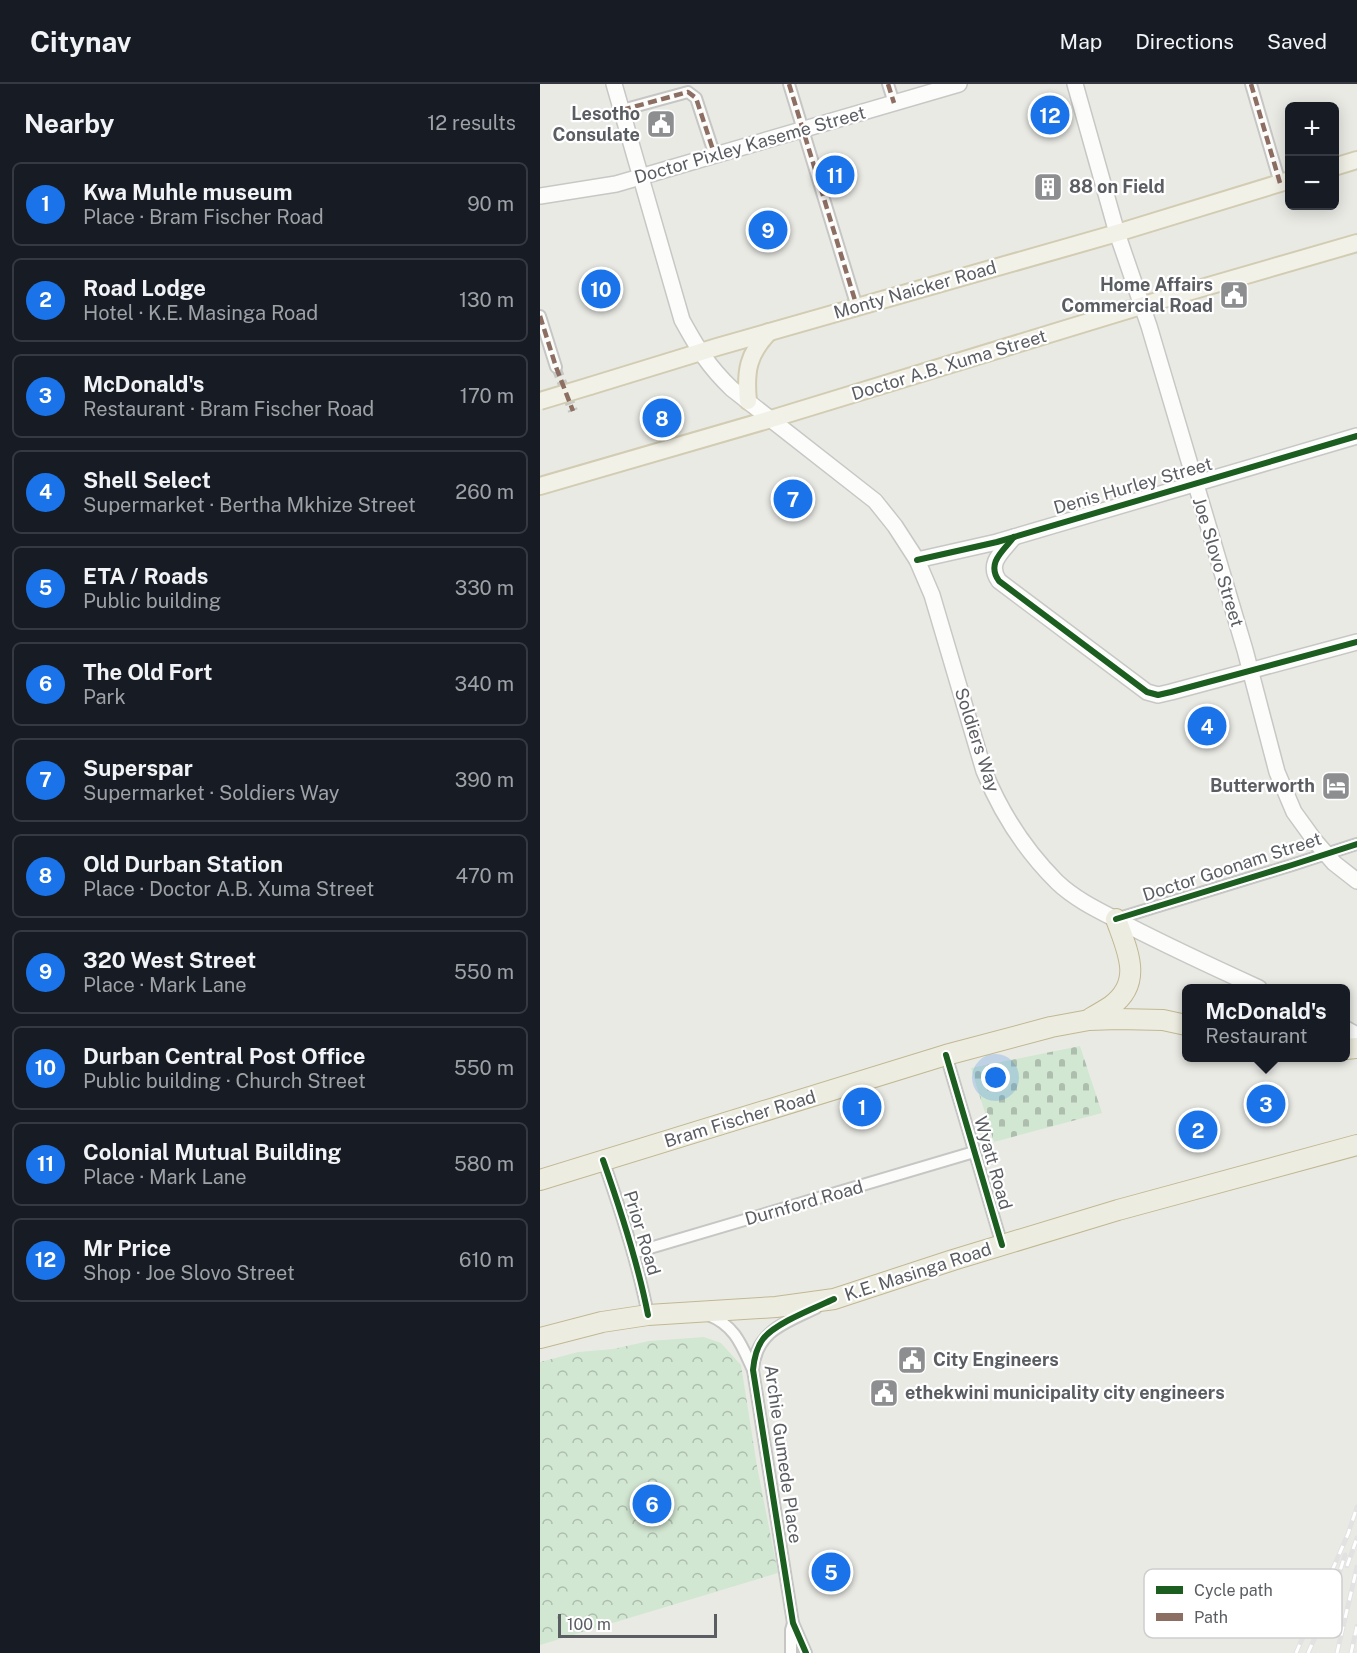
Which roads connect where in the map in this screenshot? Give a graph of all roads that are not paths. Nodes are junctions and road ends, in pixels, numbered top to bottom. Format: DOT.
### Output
graph roads {
  1 [pos="614,84"];
  2 [pos="693,84"];
  3 [pos="789,84"];
  4 [pos="888,84"];
  5 [pos="959,84"];
  6 [pos="1075,84"];
  7 [pos="1251,84"];
  8 [pos="696,98"];
  9 [pos="894,103"];
  10 [pos="622,110"];
  11 [pos="802,130"];
  12 [pos="714,156"];
  13 [pos="1357,160"];
  14 [pos="1339,165"];
  15 [pos="641,177"];
  16 [pos="1285,181"];
  17 [pos="540,196"];
  18 [pos="1117,233"];
  19 [pos="1357,243"];
  20 [pos="1142,306"];
  21 [pos="857,307"];
  22 [pos="540,316"];
  23 [pos="769,332"];
  24 [pos="700,352"];
  25 [pos="556,367"];
  26 [pos="540,401"];
  27 [pos="748,401"];
  28 [pos="771,419"];
  29 [pos="1357,436"];
  30 [pos="1195,484"];
  31 [pos="540,486"];
  32 [pos="1014,537"];
  33 [pos="917,560"];
  34 [pos="1357,642"];
  35 [pos="1251,672"];
  36 [pos="1357,844"];
  37 [pos="1325,853"];
  38 [pos="1357,881"];
  39 [pos="1116,919"];
  40 [pos="1251,984"];
  41 [pos="1089,1020"];
  42 [pos="1182,1024"];
  43 [pos="946,1055"];
  44 [pos="1357,1145"];
  45 [pos="975,1152"];
  46 [pos="603,1160"];
  47 [pos="540,1180"];
  48 [pos="1002,1245"];
  49 [pos="633,1253"];
  50 [pos="834,1299"];
  51 [pos="700,1312"];
  52 [pos="648,1316"];
  53 [pos="540,1338"];
  54 [pos="753,1370"];
  55 [pos="793,1623"];
  56 [pos="790,1653"];
  57 [pos="806,1653"];
  1 -- 10 [label="main road, Soldiers Way"];
  2 -- 8 [label="street"];
  3 -- 11 [label="street"];
  4 -- 9 [label="street"];
  5 -- 9 [label="main road, Doctor Pixley Kaseme Street"];
  6 -- 18 [label="main road, Joe Slovo Street"];
  7 -- 16 [label="street"];
  8 -- 10 [label="street"];
  8 -- 12 [label="street"];
  9 -- 11 [label="main road, Doctor Pixley Kaseme Street"];
  10 -- 15 [label="main road, Soldiers Way"];
  11 -- 12 [label="main road, Doctor Pixley Kaseme Street"];
  11 -- 21 [label="street"];
  12 -- 15 [label="main road, Doctor Pixley Kaseme Street"];
  13 -- 14 [label="main road"];
  15 -- 17 [label="main road, Doctor Pixley Kaseme Street"];
  15 -- 24 [label="main road, Soldiers Way"];
  16 -- 18 [label="main road, Monty Naicker Road"];
  18 -- 20 [label="main road, Joe Slovo Street"];
  18 -- 21 [label="main road, Monty Naicker Road"];
  19 -- 20 [label="main road, Doctor A.B. Xuma Street"];
  20 -- 28 [label="main road, Doctor A.B. Xuma Street"];
  20 -- 30 [label="main road, Joe Slovo Street"];
  21 -- 23 [label="main road, Monty Naicker Road"];
  22 -- 25 [label="street"];
  23 -- 24 [label="main road, Monty Naicker Road"];
  23 -- 27 [label="main road"];
  24 -- 26 [label="main road, Monty Naicker Road, bridge"];
  24 -- 27 [label="main road, Soldiers Way"];
  27 -- 28 [label="main road, Soldiers Way"];
  28 -- 31 [label="main road, Doctor A.B. Xuma Street"];
  28 -- 33 [label="main road, Soldiers Way"];
  29 -- 30 [label="main road, Denis Hurley Street"];
  30 -- 32 [label="main road, Denis Hurley Street"];
  30 -- 35 [label="main road, Joe Slovo Street"];
  32 -- 33 [label="main road, Denis Hurley Street"];
  32 -- 35 [label="main road"];
  33 -- 39 [label="main road, Soldiers Way"];
  34 -- 35 [label="main road"];
  35 -- 37 [label="main road, Joe Slovo Street"];
  36 -- 37 [label="street, Doctor Goonam Street"];
  37 -- 38 [label="main road, Joe Slovo Street"];
  37 -- 39 [label="street, Doctor Goonam Street"];
  39 -- 40 [label="main road, Soldiers Way"];
  39 -- 41 [label="highway"];
  41 -- 42 [label="highway, Bram Fischer Road"];
  41 -- 43 [label="highway, Bram Fischer Road"];
  43 -- 45 [label="street, Wyatt Road"];
  43 -- 46 [label="highway, Bram Fischer Road"];
  44 -- 48 [label="highway, K.E. Masinga Road"];
  45 -- 48 [label="street, Wyatt Road"];
  45 -- 49 [label="street, Durnford Road"];
  46 -- 47 [label="highway, Bram Fischer Road"];
  46 -- 49 [label="street, Prior Road"];
  48 -- 50 [label="highway, K.E. Masinga Road"];
  49 -- 52 [label="street, Prior Road"];
  50 -- 51 [label="highway, K.E. Masinga Road"];
  50 -- 54 [label="street, Archie Gumede Place"];
  51 -- 52 [label="highway, K.E. Masinga Road"];
  51 -- 54 [label="street, Archie Gumede Place"];
  52 -- 53 [label="highway, K.E. Masinga Road"];
  54 -- 55 [label="street, Archie Gumede Place"];
  55 -- 56 [label="street, Archie Gumede Place"];
  55 -- 57 [label="street, Archie Gumede Place"];
}
